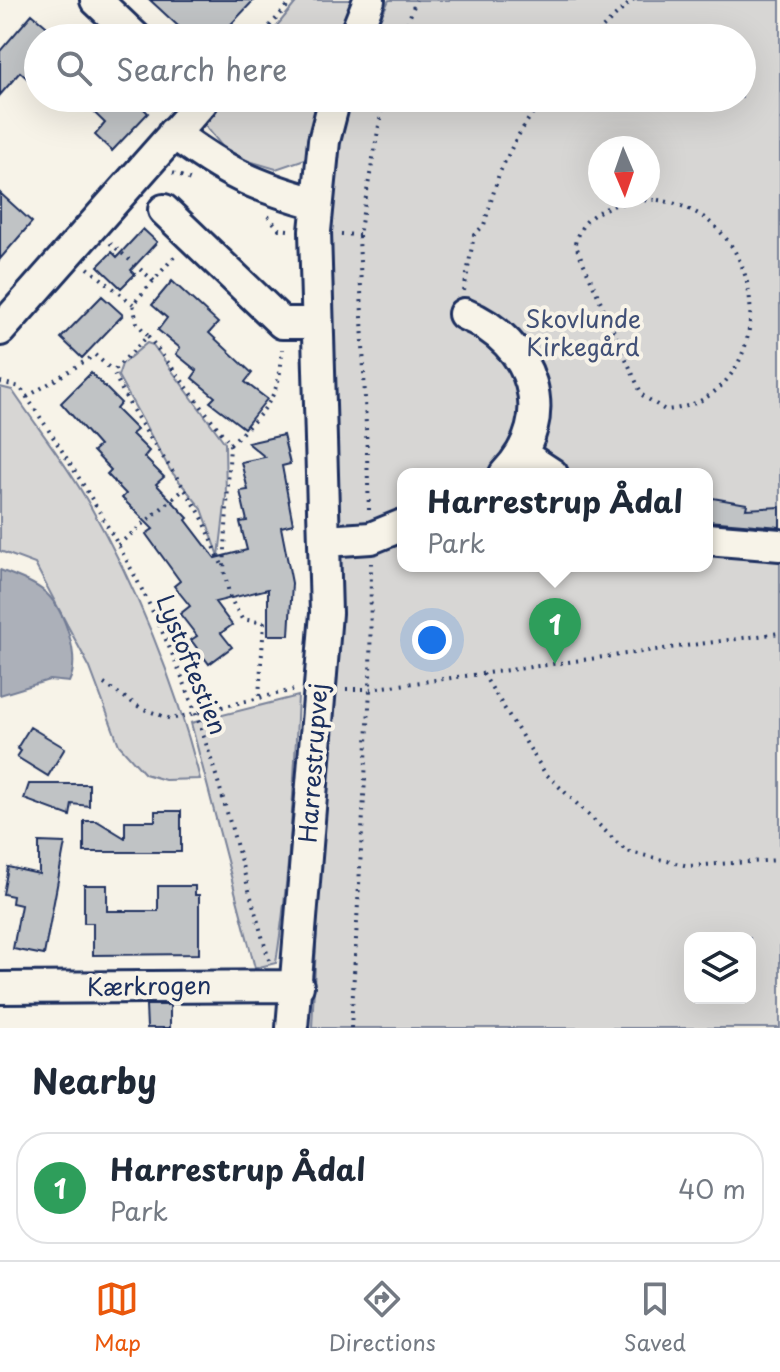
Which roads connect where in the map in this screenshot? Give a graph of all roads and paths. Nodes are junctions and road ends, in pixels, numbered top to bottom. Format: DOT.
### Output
graph roads {
  1 [pos="96,0"];
  2 [pos="293,0"];
  3 [pos="369,0"];
  4 [pos="416,0"];
  5 [pos="633,0"];
  6 [pos="121,24"];
  7 [pos="272,24"];
  8 [pos="360,24"];
  9 [pos="407,24"];
  10 [pos="606,24"];
  11 [pos="190,112"];
  12 [pos="332,112"];
  13 [pos="381,112"];
  14 [pos="533,112"];
  15 [pos="173,133"];
  16 [pos="316,203"];
  17 [pos="164,210"];
  18 [pos="91,227"];
  19 [pos="192,237"];
  20 [pos="741,251"];
  21 [pos="69,252"];
  22 [pos="154,281"];
  23 [pos="757,299"];
  24 [pos="133,304"];
  25 [pos="464,314"];
  26 [pos="282,323"];
  27 [pos="316,323"];
  28 [pos="0,330"];
  29 [pos="148,336"];
  30 [pos="113,371"];
  31 [pos="0,382"];
  32 [pos="27,397"];
  33 [pos="230,444"];
  34 [pos="514,464"];
  35 [pos="182,491"];
  36 [pos="397,527"];
  37 [pos="371,538"];
  38 [pos="713,539"];
  39 [pos="325,541"];
  40 [pos="118,545"];
  41 [pos="780,545"];
  42 [pos="224,570"];
  43 [pos="780,633"];
  44 [pos="483,673"];
  45 [pos="104,684"];
  46 [pos="319,689"];
  47 [pos="370,689"];
  48 [pos="259,697"];
  49 [pos="196,714"];
  50 [pos="780,860"];
  51 [pos="298,986"];
  52 [pos="0,988"];
  53 [pos="292,1028"];
  54 [pos="299,1028"];
  55 [pos="351,1028"];
  1 -- 6 [label="street"];
  2 -- 7 [label="path"];
  3 -- 8 [label="street"];
  4 -- 9 [label="path"];
  5 -- 10 [label="path"];
  11 -- 15 [label="street"];
  12 -- 16 [label="street, Harrestrupvej"];
  13 -- 37 [label="path"];
  14 -- 25 [label="path"];
  15 -- 16 [label="street"];
  15 -- 18 [label="street"];
  16 -- 27 [label="street, Harrestrupvej"];
  17 -- 19 [label="street"];
  18 -- 21 [label="street"];
  18 -- 22 [label="path"];
  19 -- 22 [label="path"];
  19 -- 26 [label="street"];
  20 -- 23 [label="path"];
  21 -- 24 [label="path"];
  21 -- 28 [label="street"];
  22 -- 24 [label="path"];
  24 -- 29 [label="path"];
  25 -- 34 [label="street"];
  26 -- 27 [label="street"];
  26 -- 33 [label="path"];
  27 -- 39 [label="street, Harrestrupvej"];
  29 -- 30 [label="path"];
  29 -- 33 [label="path"];
  30 -- 32 [label="path"];
  30 -- 35 [label="path"];
  31 -- 32 [label="path, Lystoftestien"];
  32 -- 40 [label="path, Lystoftestien"];
  33 -- 42 [label="path"];
  35 -- 40 [label="path"];
  35 -- 42 [label="path"];
  36 -- 37 [label="street"];
  37 -- 39 [label="street"];
  37 -- 47 [label="path"];
  38 -- 41 [label="street"];
  39 -- 46 [label="street, Harrestrupvej"];
  40 -- 49 [label="path, Lystoftestien"];
  42 -- 48 [label="path"];
  43 -- 44 [label="path"];
  44 -- 47 [label="path"];
  44 -- 50 [label="path"];
  45 -- 49 [label="path"];
  46 -- 47 [label="path"];
  46 -- 48 [label="path"];
  46 -- 51 [label="street, Harrestrupvej"];
  47 -- 55 [label="path"];
  48 -- 49 [label="path"];
  49 -- 51 [label="path, Lystoftestien"];
  51 -- 52 [label="street, Kærkrogen"];
  51 -- 53 [label="street, Harrestrupvej"];
  51 -- 54 [label="street, Harrestrupvej"];
}
